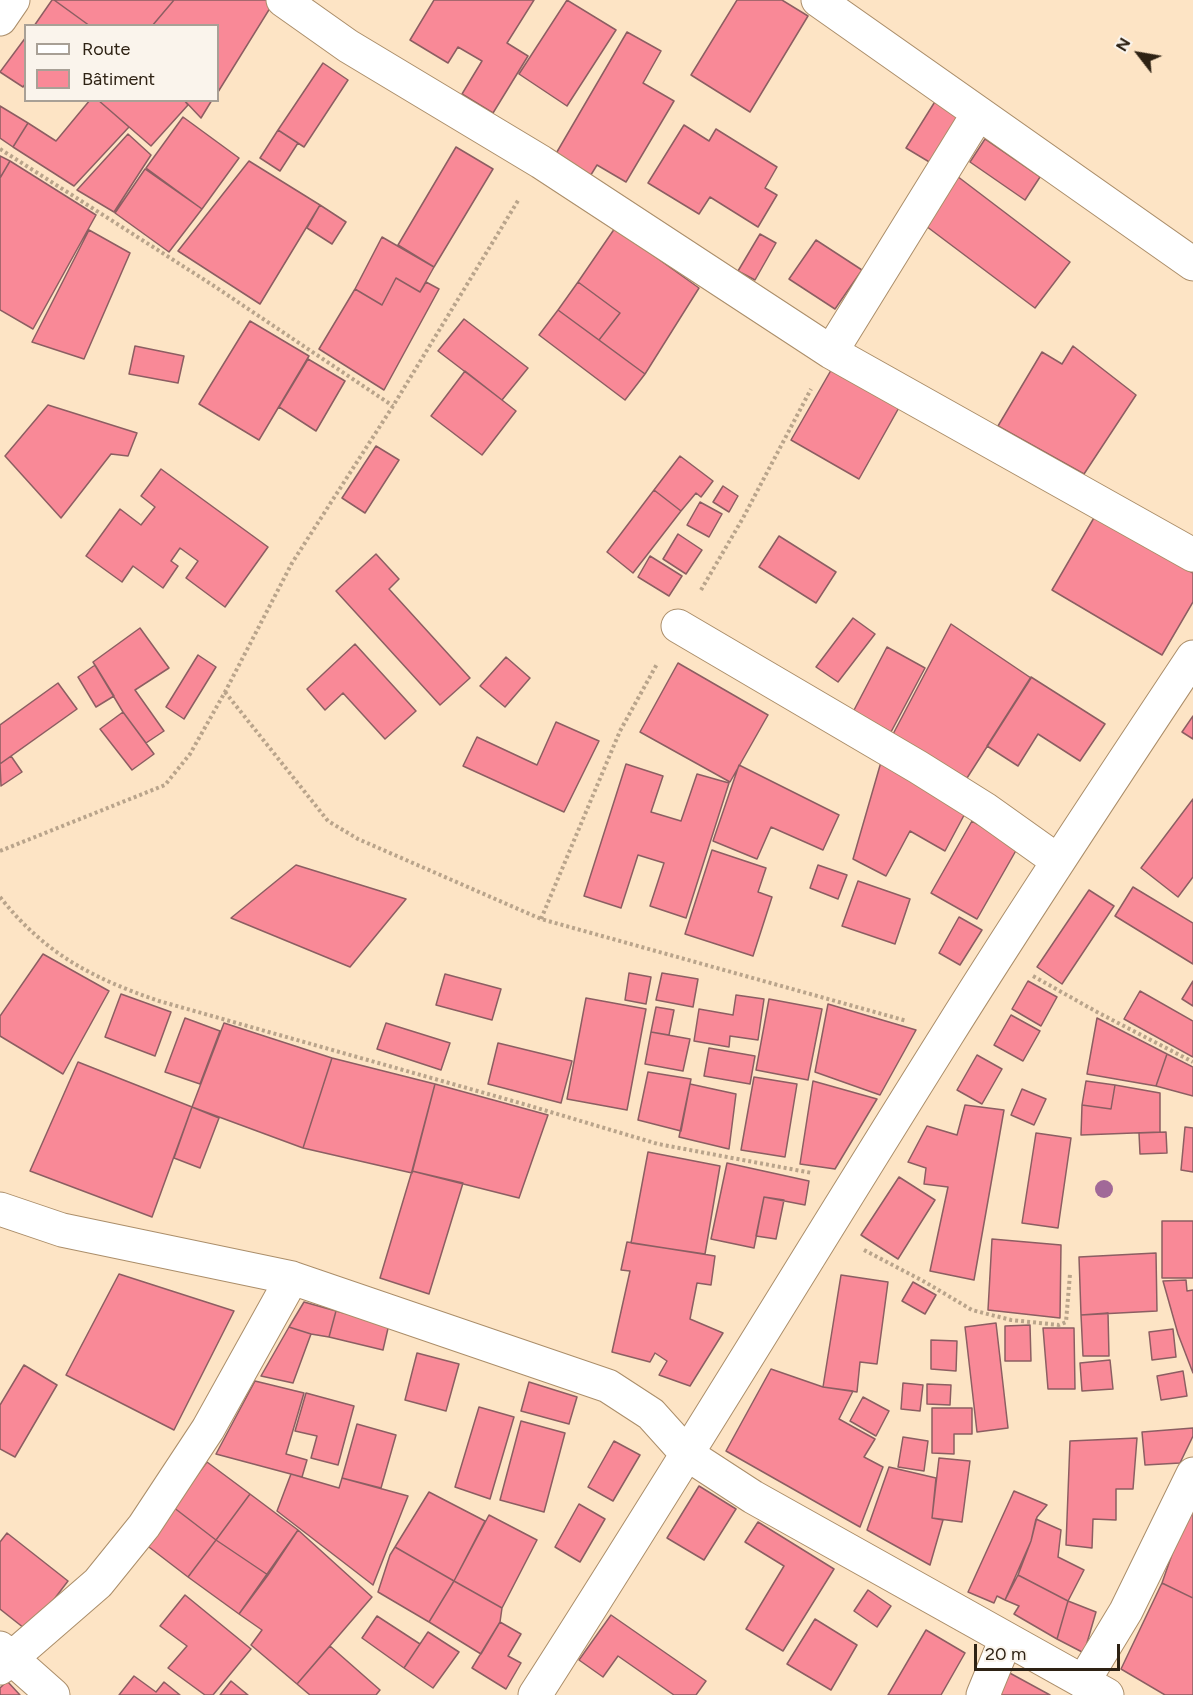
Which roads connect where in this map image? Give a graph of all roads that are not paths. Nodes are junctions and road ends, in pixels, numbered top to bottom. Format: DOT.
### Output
graph roads {
  1 [pos="13,0"];
  2 [pos="284,0"];
  3 [pos="818,0"];
  4 [pos="0,19"];
  5 [pos="978,114"];
  6 [pos="1193,264"];
  7 [pos="831,352"];
  8 [pos="1193,555"];
  9 [pos="678,626"];
  10 [pos="1193,657"];
  11 [pos="1058,861"];
  12 [pos="0,1209"];
  13 [pos="292,1278"];
  14 [pos="687,1454"];
  15 [pos="1193,1474"];
  16 [pos="1006,1639"];
  17 [pos="4,1658"];
  18 [pos="1095,1688"];
  19 [pos="53,1695"];
  20 [pos="535,1695"];
  21 [pos="984,1695"];
  1 -- 4 [label="street"];
  2 -- 7 [label="street"];
  3 -- 5 [label="street"];
  5 -- 6 [label="street"];
  5 -- 7 [label="street"];
  7 -- 8 [label="street"];
  9 -- 11 [label="street"];
  10 -- 11 [label="street"];
  11 -- 14 [label="street"];
  12 -- 13 [label="street"];
  13 -- 14 [label="street"];
  13 -- 17 [label="street"];
  14 -- 16 [label="street"];
  14 -- 20 [label="street"];
  15 -- 18 [label="street"];
  16 -- 18 [label="street"];
  16 -- 21 [label="street"];
  17 -- 19 [label="street"];
}
